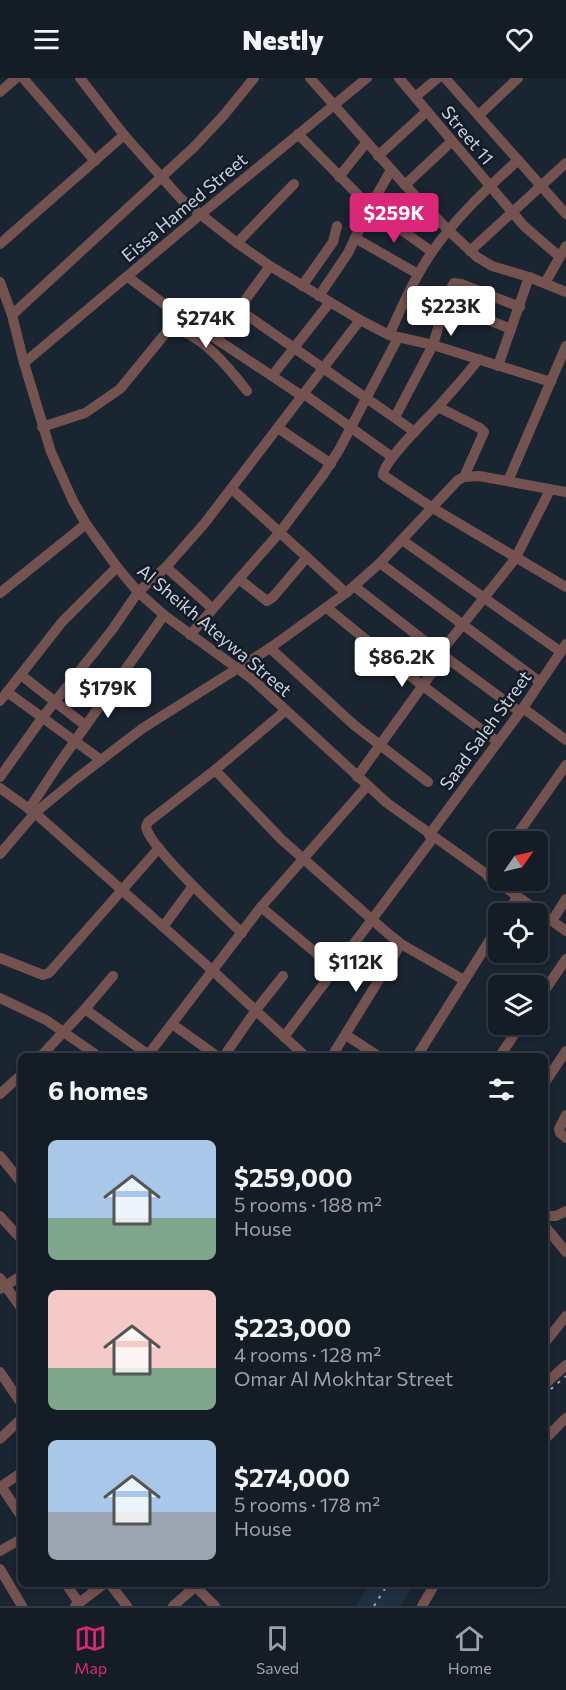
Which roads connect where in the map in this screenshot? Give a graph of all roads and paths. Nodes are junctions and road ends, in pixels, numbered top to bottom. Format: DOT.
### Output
graph roads {
  1 [pos="15,78"];
  2 [pos="23,78"];
  3 [pos="80,78"];
  4 [pos="254,78"];
  5 [pos="310,78"];
  6 [pos="367,78"];
  7 [pos="399,78"];
  8 [pos="438,78"];
  9 [pos="446,78"];
  10 [pos="518,78"];
  11 [pos="0,92"];
  12 [pos="415,97"];
  13 [pos="334,106"];
  14 [pos="427,111"];
  15 [pos="479,115"];
  16 [pos="298,134"];
  17 [pos="124,135"];
  18 [pos="452,141"];
  19 [pos="366,143"];
  20 [pos="378,156"];
  21 [pos="518,160"];
  22 [pos="95,161"];
  23 [pos="566,163"];
  24 [pos="391,170"];
  25 [pos="339,177"];
  26 [pos="161,178"];
  27 [pos="294,184"];
  28 [pos="405,185"];
  29 [pos="490,186"];
  30 [pos="541,186"];
  31 [pos="370,207"];
  32 [pos="513,212"];
  33 [pos="566,214"];
  34 [pos="200,215"];
  35 [pos="337,226"];
  36 [pos="448,230"];
  37 [pos="355,238"];
  38 [pos="237,243"];
  39 [pos="0,244"];
  40 [pos="566,246"];
  41 [pos="470,251"];
  42 [pos="432,252"];
  43 [pos="560,257"];
  44 [pos="270,266"];
  45 [pos="418,274"];
  46 [pos="129,276"];
  47 [pos="529,277"];
  48 [pos="545,283"];
  49 [pos="1,286"];
  50 [pos="302,286"];
  51 [pos="566,292"];
  52 [pos="319,296"];
  53 [pos="330,302"];
  54 [pos="520,308"];
  55 [pos="238,309"];
  56 [pos="469,312"];
  57 [pos="12,315"];
  58 [pos="360,320"];
  59 [pos="512,329"];
  60 [pos="394,336"];
  61 [pos="218,339"];
  62 [pos="433,345"];
  63 [pos="566,346"];
  64 [pos="294,348"];
  65 [pos="479,359"];
  66 [pos="24,363"];
  67 [pos="498,366"];
  68 [pos="323,368"];
  69 [pos="272,376"];
  70 [pos="551,382"];
  71 [pos="247,391"];
  72 [pos="303,395"];
  73 [pos="366,398"];
  74 [pos="438,407"];
  75 [pos="395,417"];
  76 [pos="42,427"];
  77 [pos="351,427"];
  78 [pos="278,428"];
  79 [pos="415,432"];
  80 [pos="392,457"];
  81 [pos="331,464"];
  82 [pos="464,477"];
  83 [pos="508,481"];
  84 [pos="232,489"];
  85 [pos="550,490"];
  86 [pos="566,492"];
  87 [pos="431,507"];
  88 [pos="86,524"];
  89 [pos="280,532"];
  90 [pos="402,540"];
  91 [pos="307,557"];
  92 [pos="515,559"];
  93 [pos="380,563"];
  94 [pos="117,567"];
  95 [pos="166,567"];
  96 [pos="239,579"];
  97 [pos="566,587"];
  98 [pos="350,589"];
  99 [pos="138,592"];
  100 [pos="0,593"];
  101 [pos="484,599"];
  102 [pos="327,608"];
  103 [pos="213,609"];
  104 [pos="164,615"];
  105 [pos="462,626"];
  106 [pos="190,635"];
  107 [pos="270,648"];
  108 [pos="563,648"];
  109 [pos="442,655"];
  110 [pos="239,668"];
  111 [pos="21,675"];
  112 [pos="540,682"];
  113 [pos="423,686"];
  114 [pos="4,696"];
  115 [pos="54,701"];
  116 [pos="521,710"];
  117 [pos="285,711"];
  118 [pos="42,718"];
  119 [pos="86,726"];
  120 [pos="566,740"];
  121 [pos="75,741"];
  122 [pos="498,742"];
  123 [pos="380,746"];
  124 [pos="101,760"];
  125 [pos="566,765"];
  126 [pos="215,770"];
  127 [pos="0,777"];
  128 [pos="357,777"];
  129 [pos="428,782"];
  130 [pos="367,786"];
  131 [pos="0,788"];
  132 [pos="32,811"];
  133 [pos="520,831"];
  134 [pos="431,836"];
  135 [pos="2,847"];
  136 [pos="159,848"];
  137 [pos="303,859"];
  138 [pos="488,877"];
  139 [pos="194,886"];
  140 [pos="121,889"];
  141 [pos="508,891"];
  142 [pos="517,897"];
  143 [pos="566,899"];
  144 [pos="513,903"];
  145 [pos="261,907"];
  146 [pos="373,921"];
  147 [pos="552,921"];
  148 [pos="163,927"];
  149 [pos="566,932"];
  150 [pos="242,933"];
  151 [pos="488,943"];
  152 [pos="401,944"];
  153 [pos="0,958"];
  154 [pos="566,959"];
  155 [pos="335,969"];
  156 [pos="213,971"];
  157 [pos="113,976"];
  158 [pos="283,976"];
  159 [pos="464,980"];
  160 [pos="548,986"];
  161 [pos="0,998"];
  162 [pos="85,1009"];
  163 [pos="256,1010"];
  164 [pos="172,1024"];
  165 [pos="65,1032"];
  166 [pos="346,1035"];
  167 [pos="514,1035"];
  168 [pos="284,1037"];
  169 [pos="566,1051"];
  170 [pos="44,1053"];
  171 [pos="94,1053"];
  172 [pos="146,1053"];
  173 [pos="150,1053"];
  174 [pos="213,1053"];
  175 [pos="226,1053"];
  176 [pos="302,1053"];
  177 [pos="334,1053"];
  178 [pos="373,1053"];
  179 [pos="419,1053"];
  180 [pos="502,1053"];
  181 [pos="563,1064"];
  182 [pos="18,1078"];
  183 [pos="548,1080"];
  184 [pos="0,1094"];
  185 [pos="566,1115"];
  186 [pos="566,1138"];
  187 [pos="0,1156"];
  188 [pos="18,1178"];
  189 [pos="566,1211"];
  190 [pos="0,1216"];
  191 [pos="548,1216"];
  192 [pos="548,1230"];
  193 [pos="18,1236"];
  194 [pos="566,1252"];
  195 [pos="18,1277"];
  196 [pos="2,1284"];
  197 [pos="18,1304"];
  198 [pos="566,1316"];
  199 [pos="548,1339"];
  200 [pos="566,1365"];
  201 [pos="0,1371"];
  202 [pos="548,1381"];
  203 [pos="18,1398"];
  204 [pos="566,1418"];
  205 [pos="18,1422"];
  206 [pos="548,1436"];
  207 [pos="0,1439"];
  208 [pos="18,1475"];
  209 [pos="1,1486"];
  210 [pos="18,1512"];
  211 [pos="18,1541"];
  212 [pos="0,1551"];
  213 [pos="0,1569"];
  214 [pos="68,1587"];
  215 [pos="100,1587"];
  216 [pos="112,1587"];
  217 [pos="192,1587"];
  218 [pos="196,1587"];
  219 [pos="433,1587"];
  220 [pos="77,1605"];
  221 [pos="22,1606"];
  222 [pos="127,1606"];
  223 [pos="173,1606"];
  224 [pos="214,1606"];
  225 [pos="422,1606"];
  1 -- 11 [label="street"];
  2 -- 22 [label="street"];
  3 -- 17 [label="street"];
  4 -- 26 [label="street"];
  5 -- 13 [label="street"];
  6 -- 13 [label="street, Eissa Hamed Street"];
  7 -- 12 [label="street, Street 11"];
  8 -- 12 [label="street"];
  9 -- 15 [label="street"];
  10 -- 15 [label="street"];
  12 -- 14 [label="street, Street 11"];
  13 -- 16 [label="street, Eissa Hamed Street"];
  13 -- 19 [label="street"];
  14 -- 18 [label="street, Street 11"];
  14 -- 20 [label="street"];
  15 -- 21 [label="street"];
  16 -- 25 [label="street"];
  16 -- 34 [label="street, Eissa Hamed Street"];
  17 -- 22 [label="street"];
  17 -- 26 [label="street"];
  18 -- 28 [label="street"];
  18 -- 29 [label="street, Street 11"];
  19 -- 20 [label="street"];
  19 -- 25 [label="street"];
  20 -- 24 [label="street"];
  21 -- 29 [label="street"];
  21 -- 30 [label="street"];
  22 -- 39 [label="street"];
  23 -- 30 [label="street"];
  24 -- 28 [label="street"];
  24 -- 31 [label="street"];
  25 -- 31 [label="street"];
  26 -- 34 [label="street"];
  26 -- 57 [label="street"];
  27 -- 38 [label="street"];
  28 -- 36 [label="street"];
  29 -- 32 [label="street, Street 11"];
  29 -- 36 [label="street"];
  30 -- 32 [label="street"];
  30 -- 33 [label="street"];
  31 -- 37 [label="street"];
  31 -- 42 [label="street"];
  32 -- 41 [label="street"];
  32 -- 43 [label="street, Street 11"];
  34 -- 38 [label="street"];
  34 -- 46 [label="street, Eissa Hamed Street"];
  35 -- 50 [label="street"];
  36 -- 41 [label="street"];
  36 -- 42 [label="street"];
  37 -- 45 [label="street"];
  37 -- 52 [label="street"];
  38 -- 44 [label="street"];
  40 -- 43 [label="street"];
  41 -- 47 [label="street"];
  42 -- 45 [label="street"];
  43 -- 48 [label="street"];
  44 -- 50 [label="street"];
  44 -- 55 [label="street"];
  45 -- 60 [label="street"];
  46 -- 61 [label="street"];
  46 -- 66 [label="street, Eissa Hamed Street"];
  47 -- 48 [label="street"];
  47 -- 54 [label="street"];
  48 -- 51 [label="street"];
  49 -- 57 [label="street, Al Sheikh Ateywa Street"];
  50 -- 52 [label="street"];
  52 -- 53 [label="street"];
  53 -- 58 [label="street"];
  53 -- 64 [label="street"];
  54 -- 59 [label="street"];
  54 -- 62 [label="street"];
  55 -- 61 [label="street"];
  55 -- 64 [label="street"];
  56 -- 59 [label="street"];
  57 -- 66 [label="street, Al Sheikh Ateywa Street"];
  58 -- 60 [label="street"];
  58 -- 68 [label="street"];
  59 -- 67 [label="street"];
  60 -- 62 [label="street"];
  60 -- 73 [label="street"];
  61 -- 69 [label="street"];
  62 -- 65 [label="street"];
  62 -- 75 [label="street"];
  63 -- 70 [label="street"];
  64 -- 68 [label="street"];
  64 -- 69 [label="street"];
  65 -- 67 [label="street"];
  65 -- 74 [label="street"];
  66 -- 76 [label="street, Al Sheikh Ateywa Street"];
  67 -- 70 [label="street"];
  68 -- 72 [label="street"];
  68 -- 73 [label="street"];
  69 -- 72 [label="street"];
  70 -- 83 [label="street"];
  71 -- 76 [label="street"];
  72 -- 77 [label="street"];
  72 -- 78 [label="street"];
  73 -- 75 [label="street"];
  73 -- 77 [label="street"];
  74 -- 79 [label="street"];
  74 -- 82 [label="street"];
  75 -- 79 [label="street"];
  76 -- 88 [label="street, Al Sheikh Ateywa Street"];
  77 -- 80 [label="street"];
  77 -- 81 [label="street"];
  78 -- 81 [label="street"];
  78 -- 84 [label="street"];
  79 -- 80 [label="street"];
  80 -- 87 [label="street"];
  81 -- 89 [label="street"];
  82 -- 83 [label="street"];
  82 -- 87 [label="street"];
  83 -- 85 [label="street"];
  84 -- 89 [label="street"];
  84 -- 95 [label="street"];
  85 -- 86 [label="street"];
  85 -- 92 [label="street"];
  87 -- 90 [label="street"];
  87 -- 92 [label="street"];
  88 -- 94 [label="street, Al Sheikh Ateywa Street"];
  88 -- 100 [label="street"];
  89 -- 91 [label="street"];
  89 -- 96 [label="street"];
  90 -- 93 [label="street"];
  90 -- 101 [label="street"];
  91 -- 96 [label="street"];
  91 -- 98 [label="street"];
  92 -- 97 [label="street"];
  92 -- 101 [label="street"];
  93 -- 98 [label="street"];
  93 -- 105 [label="street"];
  94 -- 99 [label="street, Al Sheikh Ateywa Street"];
  94 -- 111 [label="street"];
  95 -- 99 [label="street"];
  95 -- 103 [label="street"];
  96 -- 103 [label="street"];
  98 -- 102 [label="street"];
  98 -- 109 [label="street"];
  99 -- 104 [label="street, Al Sheikh Ateywa Street"];
  99 -- 115 [label="street"];
  101 -- 105 [label="street"];
  101 -- 108 [label="street"];
  102 -- 107 [label="street"];
  102 -- 113 [label="street"];
  103 -- 106 [label="street"];
  104 -- 106 [label="street, Al Sheikh Ateywa Street"];
  104 -- 119 [label="street"];
  105 -- 109 [label="street"];
  105 -- 112 [label="street"];
  106 -- 110 [label="street, Al Sheikh Ateywa Street"];
  107 -- 110 [label="street"];
  107 -- 123 [label="street"];
  108 -- 112 [label="street, Saad Saleh Street"];
  109 -- 113 [label="street"];
  109 -- 116 [label="street"];
  110 -- 117 [label="street, Al Sheikh Ateywa Street"];
  110 -- 124 [label="street"];
  111 -- 114 [label="street"];
  111 -- 115 [label="street"];
  112 -- 116 [label="street, Saad Saleh Street"];
  113 -- 122 [label="street"];
  113 -- 123 [label="street"];
  114 -- 118 [label="street"];
  115 -- 118 [label="street"];
  115 -- 119 [label="street"];
  116 -- 120 [label="street"];
  116 -- 122 [label="street, Saad Saleh Street"];
  117 -- 126 [label="street"];
  117 -- 128 [label="street, Al Sheikh Ateywa Street"];
  118 -- 121 [label="street"];
  118 -- 127 [label="street"];
  119 -- 121 [label="street"];
  121 -- 124 [label="street"];
  121 -- 132 [label="street"];
  122 -- 134 [label="street, Saad Saleh Street"];
  123 -- 128 [label="street"];
  123 -- 129 [label="street"];
  124 -- 132 [label="street"];
  125 -- 133 [label="street"];
  126 -- 136 [label="street"];
  126 -- 137 [label="street"];
  128 -- 130 [label="street, Al Sheikh Ateywa Street"];
  130 -- 134 [label="street, Al Sheikh Ateywa Street"];
  130 -- 137 [label="street"];
  131 -- 132 [label="street"];
  132 -- 135 [label="street"];
  132 -- 140 [label="street"];
  134 -- 138 [label="street, Al Sheikh Ateywa Street"];
  134 -- 146 [label="street, Saad Saleh Street"];
  136 -- 139 [label="street"];
  136 -- 140 [label="street"];
  137 -- 145 [label="street"];
  137 -- 146 [label="street"];
  139 -- 148 [label="street"];
  139 -- 150 [label="street"];
  140 -- 148 [label="street"];
  140 -- 153 [label="street"];
  141 -- 142 [label="street, Al Sheikh Ateywa Street"];
  142 -- 144 [label="street"];
  142 -- 147 [label="street, Al Sheikh Ateywa Street"];
  143 -- 147 [label="street"];
  145 -- 150 [label="street"];
  145 -- 155 [label="street"];
  146 -- 152 [label="street"];
  146 -- 155 [label="street, Saad Saleh Street"];
  147 -- 149 [label="street, Al Sheikh Ateywa Street"];
  148 -- 156 [label="street"];
  150 -- 156 [label="street"];
  151 -- 159 [label="street"];
  152 -- 159 [label="street"];
  152 -- 166 [label="street"];
  154 -- 160 [label="street"];
  155 -- 168 [label="street, Saad Saleh Street"];
  156 -- 163 [label="street"];
  156 -- 164 [label="street"];
  157 -- 162 [label="street"];
  158 -- 163 [label="street"];
  159 -- 179 [label="street"];
  161 -- 165 [label="street"];
  162 -- 165 [label="street"];
  162 -- 172 [label="street"];
  163 -- 168 [label="street"];
  163 -- 175 [label="street"];
  164 -- 173 [label="street"];
  164 -- 174 [label="street"];
  165 -- 170 [label="street"];
  165 -- 171 [label="street"];
  166 -- 177 [label="street"];
  166 -- 178 [label="street"];
  167 -- 180 [label="street"];
  168 -- 176 [label="street"];
  169 -- 181 [label="street"];
  181 -- 183 [label="street"];
  182 -- 184 [label="street"];
  185 -- 186 [label="street"];
  187 -- 188 [label="street"];
  189 -- 191 [label="street"];
  190 -- 193 [label="street"];
  192 -- 194 [label="street"];
  195 -- 196 [label="street"];
  196 -- 197 [label="street"];
  198 -- 199 [label="street"];
  200 -- 202 [label="street"];
  201 -- 203 [label="street"];
  204 -- 206 [label="street"];
  205 -- 207 [label="street"];
  208 -- 209 [label="street"];
  209 -- 210 [label="street"];
  211 -- 212 [label="street"];
  213 -- 221 [label="street"];
  214 -- 220 [label="street"];
  215 -- 220 [label="street"];
  216 -- 222 [label="street"];
  217 -- 223 [label="street"];
  218 -- 224 [label="street"];
  219 -- 225 [label="street"];
}
